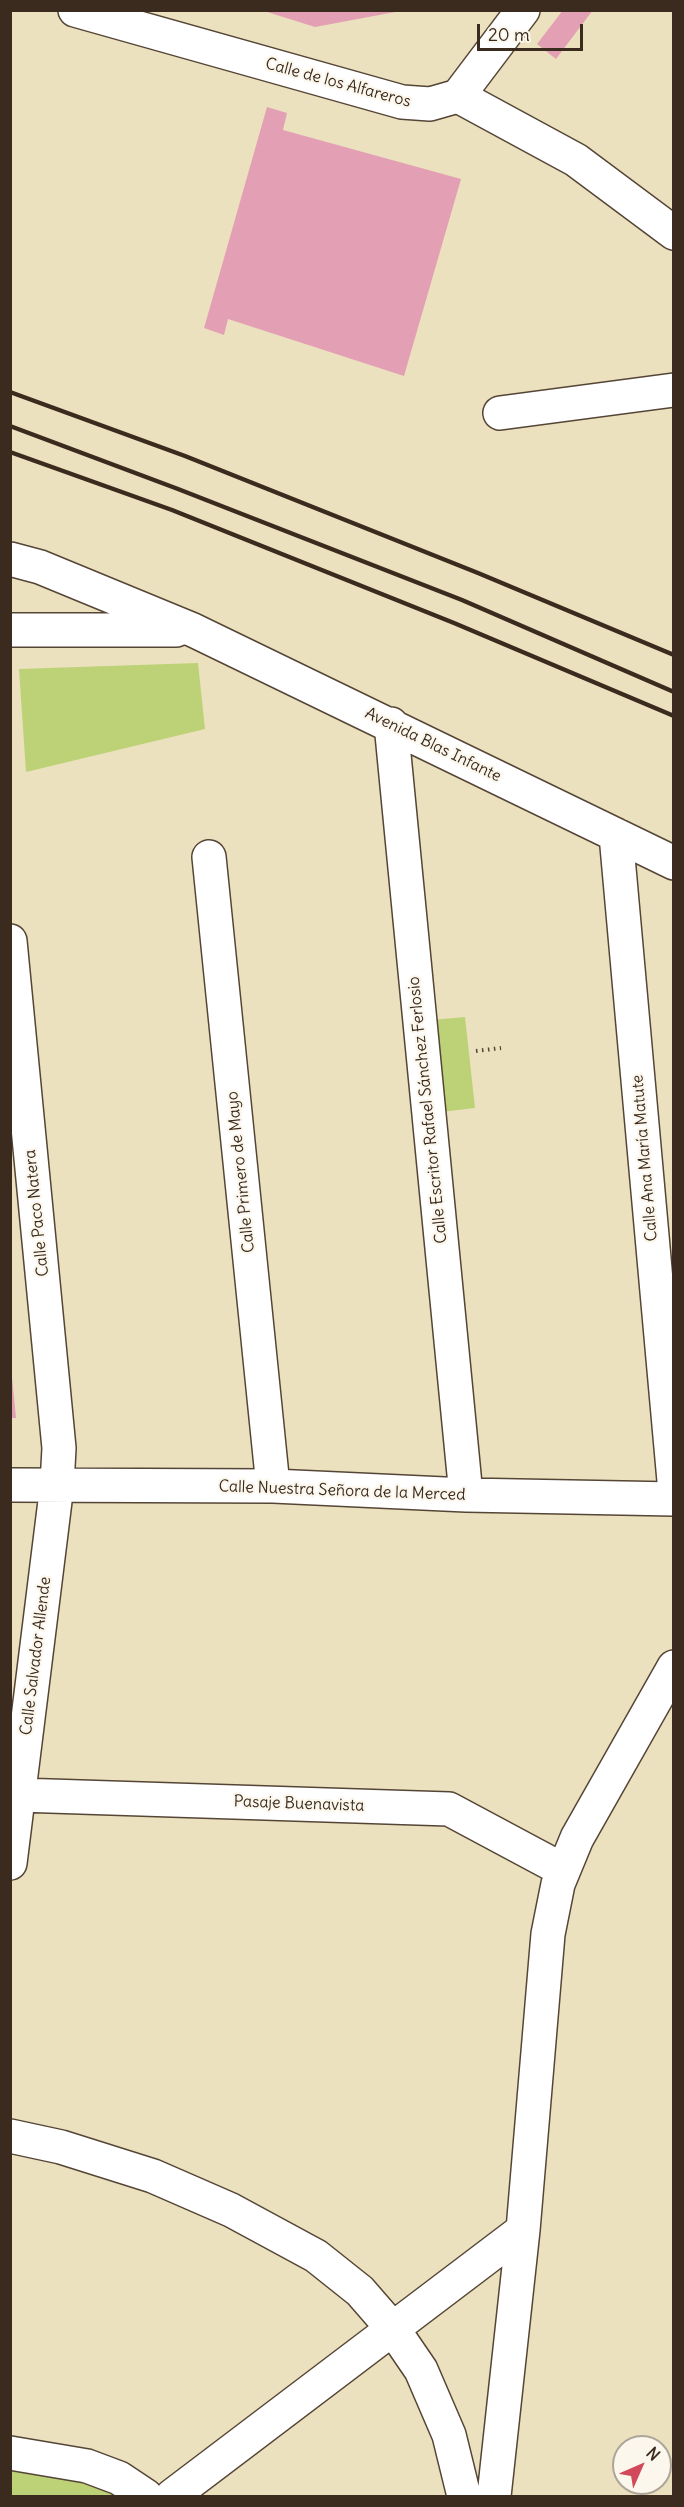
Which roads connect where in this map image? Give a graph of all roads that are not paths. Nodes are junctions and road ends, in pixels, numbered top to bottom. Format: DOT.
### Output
graph roads {
  1 [pos="75,10"];
  2 [pos="524,10"];
  3 [pos="458,96"];
  4 [pos="674,233"];
  5 [pos="674,390"];
  6 [pos="500,413"];
  7 [pos="10,559"];
  8 [pos="10,630"];
  9 [pos="193,630"];
  10 [pos="391,724"];
  11 [pos="616,835"];
  12 [pos="209,857"];
  13 [pos="674,863"];
  14 [pos="10,941"];
  15 [pos="674,1481"];
  16 [pos="10,1485"];
  17 [pos="57,1485"];
  18 [pos="273,1486"];
  19 [pos="466,1495"];
  20 [pos="674,1499"];
  21 [pos="674,1667"];
  22 [pos="19,1795"];
  23 [pos="10,1863"];
  24 [pos="563,1870"];
  25 [pos="10,2136"];
  26 [pos="523,2230"];
  27 [pos="393,2328"];
  28 [pos="10,2452"];
  29 [pos="146,2496"];
  30 [pos="172,2496"];
  31 [pos="464,2496"];
  32 [pos="494,2496"];
  1 -- 3 [label="street, Calle de los Alfareros"];
  2 -- 3 [label="street"];
  3 -- 4 [label="street"];
  5 -- 6 [label="street"];
  7 -- 9 [label="street, Avenida Blas Infante"];
  8 -- 9 [label="street, Avenida Blas Infante"];
  9 -- 10 [label="street, Avenida Blas Infante"];
  10 -- 11 [label="street, Avenida Blas Infante"];
  10 -- 19 [label="street, Calle Escritor Rafael Sánchez Ferlosio"];
  11 -- 13 [label="street, Avenida Blas Infante"];
  11 -- 15 [label="street, Calle Ana María Matute"];
  12 -- 18 [label="street, Calle Primero de Mayo"];
  14 -- 17 [label="street, Calle Paco Natera"];
  16 -- 17 [label="street, Calle Nuestra Señora de la Merced"];
  17 -- 18 [label="street, Calle Nuestra Señora de la Merced"];
  17 -- 22 [label="street, Calle Salvador Allende"];
  18 -- 19 [label="street, Calle Nuestra Señora de la Merced"];
  19 -- 20 [label="street, Calle Nuestra Señora de la Merced"];
  21 -- 24 [label="street"];
  22 -- 23 [label="street, Calle Salvador Allende"];
  22 -- 24 [label="street, Pasaje Buenavista"];
  24 -- 26 [label="street"];
  25 -- 27 [label="street"];
  26 -- 27 [label="street"];
  26 -- 32 [label="street"];
  27 -- 30 [label="street"];
  27 -- 31 [label="street"];
  28 -- 29 [label="street"];
}
